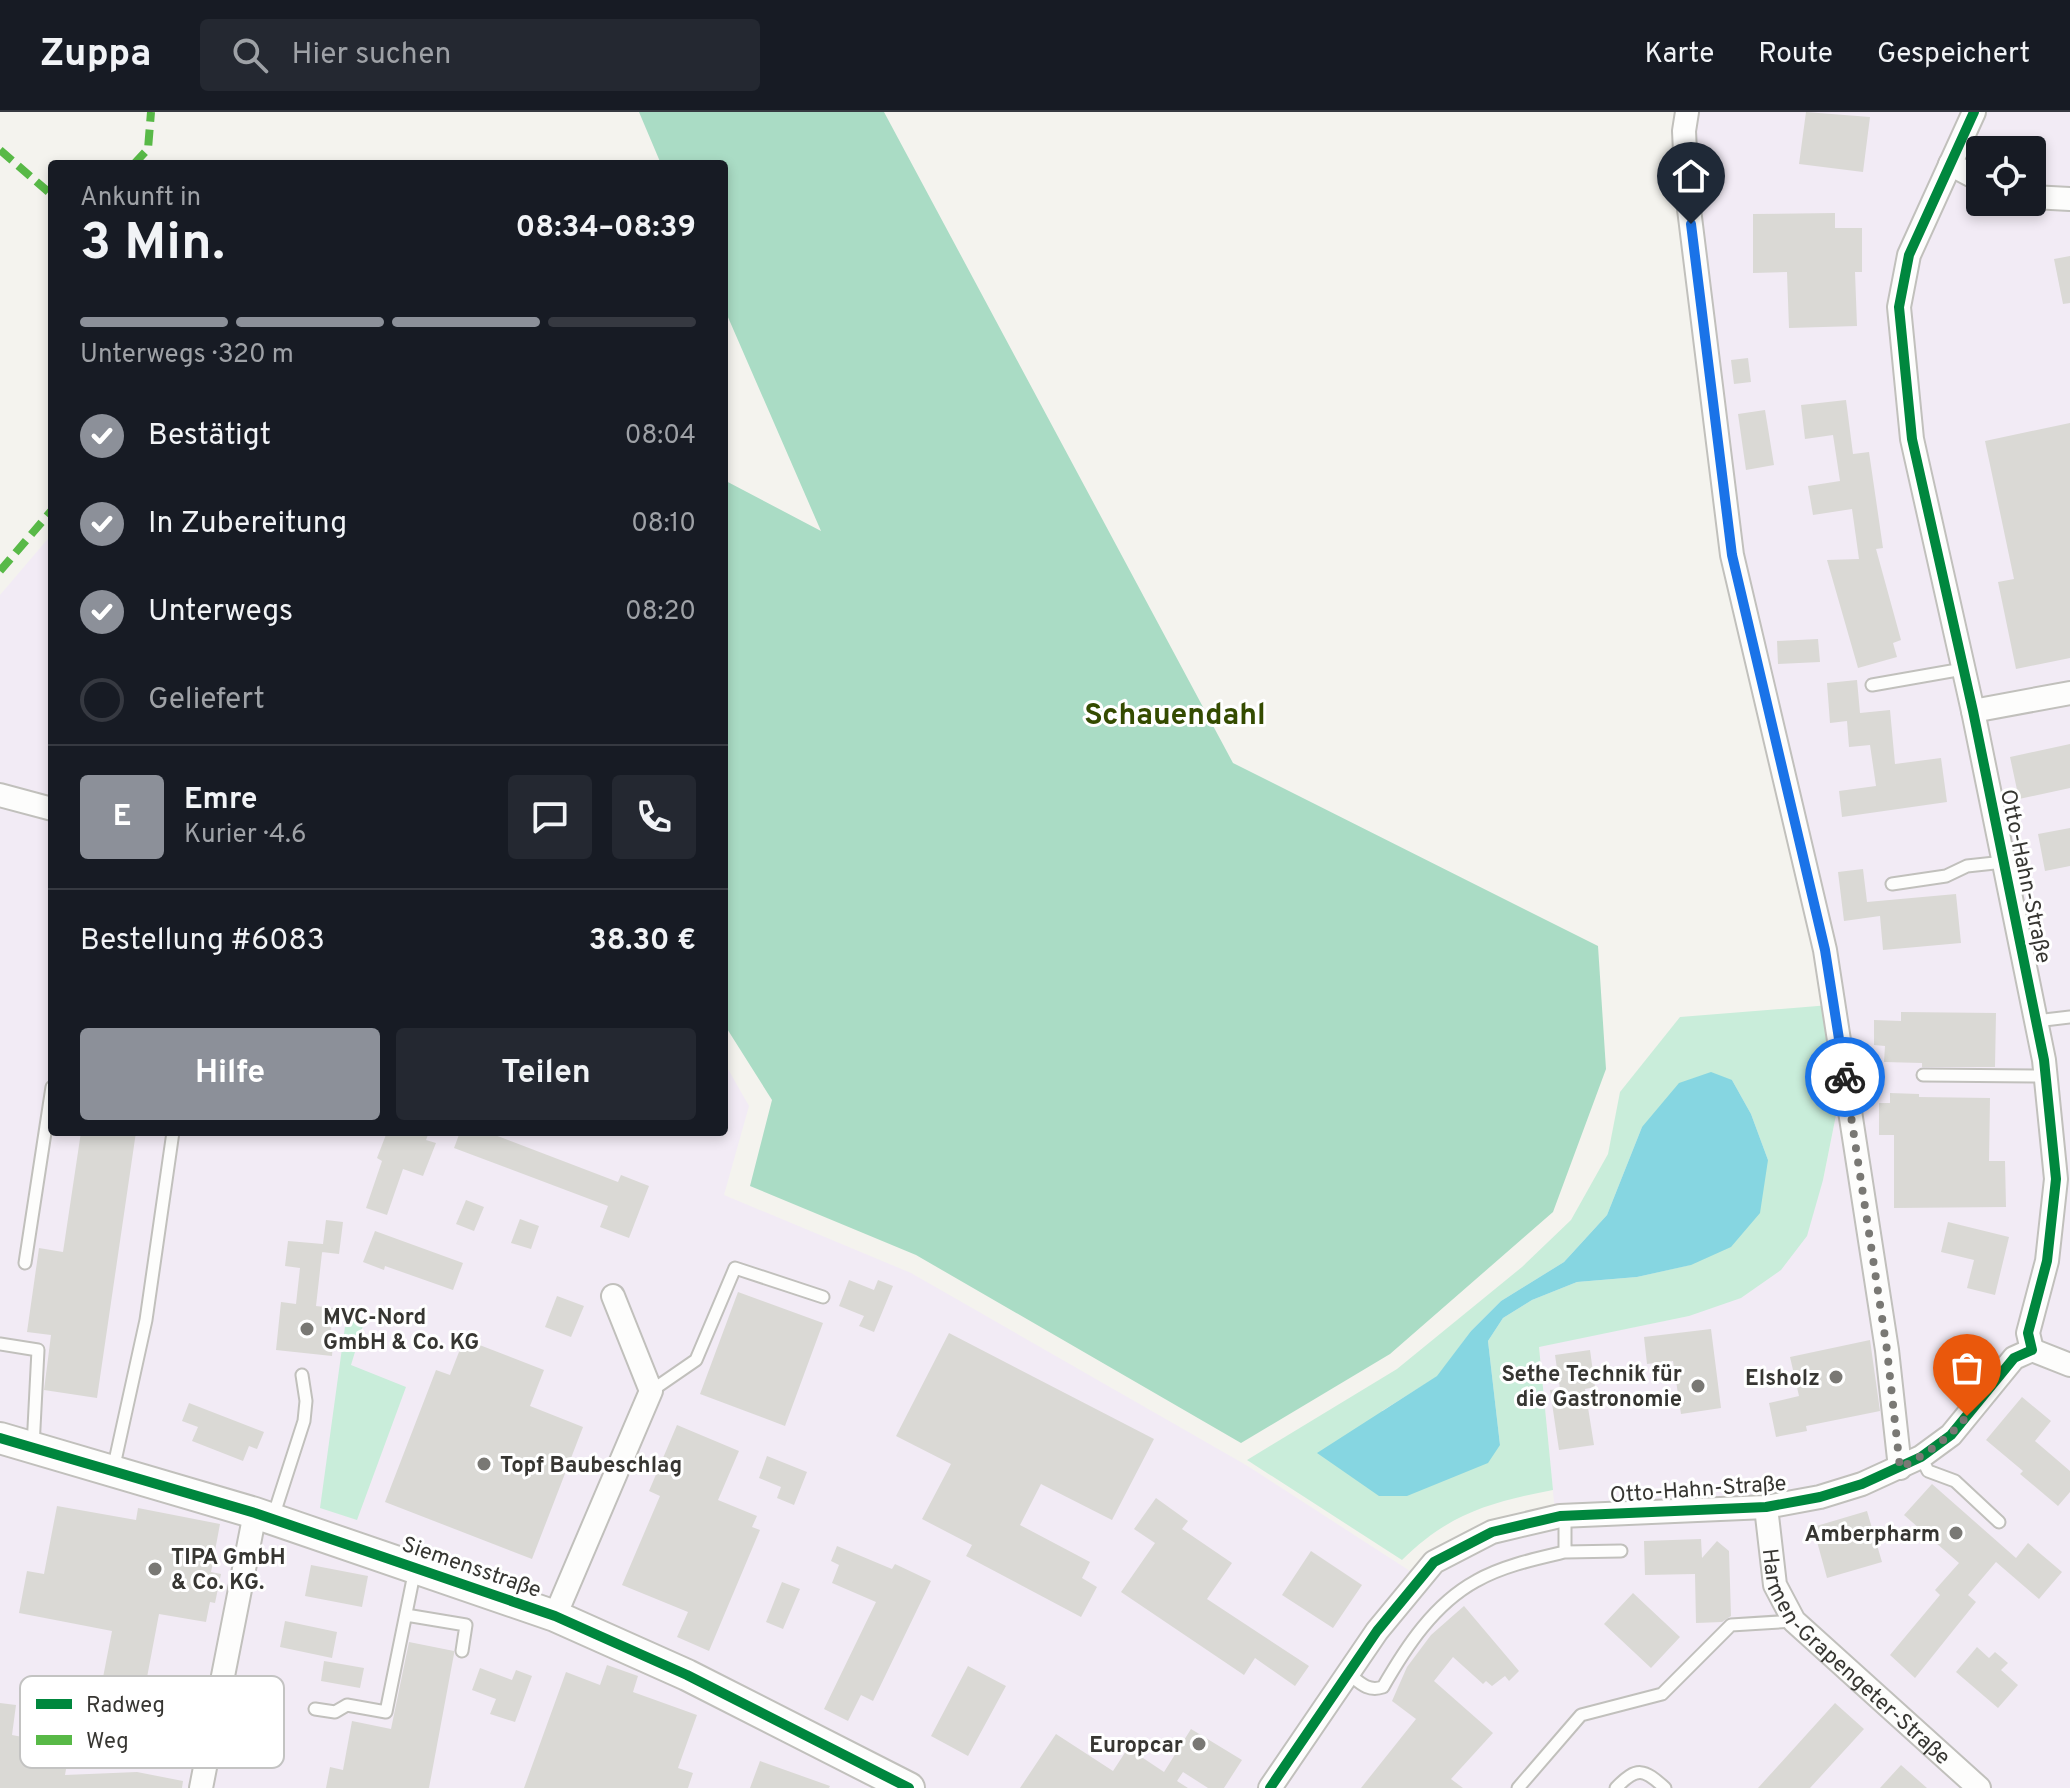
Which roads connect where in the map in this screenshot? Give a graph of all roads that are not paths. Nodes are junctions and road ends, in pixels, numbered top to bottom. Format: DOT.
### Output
graph roads {
  1 [pos="1687,112"];
  2 [pos="1974,112"];
  3 [pos="1950,164"];
  4 [pos="1966,173"];
  5 [pos="2046,198"];
  6 [pos="2070,199"];
  7 [pos="1963,669"];
  8 [pos="1872,685"];
  9 [pos="2070,693"];
  10 [pos="1973,711"];
  11 [pos="0,795"];
  12 [pos="48,808"];
  13 [pos="2004,862"];
  14 [pos="1892,884"];
  15 [pos="2070,1017"];
  16 [pos="2036,1021"];
  17 [pos="1923,1075"];
  18 [pos="2046,1076"];
  19 [pos="48,1113"];
  20 [pos="172,1136"];
  21 [pos="25,1263"];
  22 [pos="613,1296"];
  23 [pos="823,1297"];
  24 [pos="0,1344"];
  25 [pos="2032,1350"];
  26 [pos="2070,1365"];
  27 [pos="302,1375"];
  28 [pos="651,1391"];
  29 [pos="0,1438"];
  30 [pos="33,1448"];
  31 [pos="1921,1457"];
  32 [pos="1900,1468"];
  33 [pos="113,1470"];
  34 [pos="1766,1507"];
  35 [pos="264,1516"];
  36 [pos="1565,1516"];
  37 [pos="1999,1522"];
  38 [pos="1621,1551"];
  39 [pos="1565,1552"];
  40 [pos="415,1568"];
  41 [pos="406,1615"];
  42 [pos="555,1616"];
  43 [pos="1794,1621"];
  44 [pos="462,1651"];
  45 [pos="1349,1674"];
  46 [pos="227,1676"];
  47 [pos="315,1709"];
  48 [pos="206,1768"];
  49 [pos="201,1788"];
  50 [pos="909,1788"];
  51 [pos="1270,1788"];
  52 [pos="1518,1788"];
  53 [pos="1616,1788"];
  54 [pos="1665,1788"];
  55 [pos="1979,1788"];
  1 -- 32 [label="street"];
  2 -- 3 [label="street, Otto-Hahn-Straße"];
  3 -- 4 [label="street"];
  3 -- 7 [label="street, Otto-Hahn-Straße"];
  5 -- 6 [label="street"];
  7 -- 8 [label="lane"];
  7 -- 10 [label="street, Otto-Hahn-Straße"];
  9 -- 10 [label="street"];
  10 -- 13 [label="street, Otto-Hahn-Straße"];
  11 -- 12 [label="street"];
  13 -- 14 [label="lane"];
  13 -- 16 [label="street, Otto-Hahn-Straße"];
  15 -- 16 [label="lane"];
  16 -- 18 [label="street, Otto-Hahn-Straße"];
  17 -- 18 [label="lane"];
  18 -- 25 [label="street, Otto-Hahn-Straße"];
  19 -- 21 [label="lane"];
  20 -- 33 [label="lane"];
  22 -- 28 [label="street"];
  23 -- 28 [label="lane"];
  24 -- 30 [label="lane"];
  25 -- 26 [label="street"];
  25 -- 31 [label="street, Otto-Hahn-Straße"];
  27 -- 35 [label="lane"];
  28 -- 42 [label="street, Siemensstraße"];
  29 -- 30 [label="street, Siemensstraße"];
  30 -- 33 [label="street, Siemensstraße"];
  31 -- 32 [label="street, Otto-Hahn-Straße"];
  31 -- 37 [label="lane"];
  32 -- 34 [label="street, Otto-Hahn-Straße"];
  33 -- 35 [label="street, Siemensstraße"];
  34 -- 36 [label="street, Otto-Hahn-Straße"];
  34 -- 43 [label="street, Harmen-Grapengeter-Straße"];
  35 -- 40 [label="street, Siemensstraße"];
  35 -- 46 [label="street"];
  36 -- 39 [label="lane"];
  36 -- 45 [label="street, Otto-Hahn-Straße"];
  38 -- 39 [label="lane"];
  39 -- 45 [label="lane"];
  40 -- 41 [label="lane"];
  40 -- 42 [label="street, Siemensstraße"];
  41 -- 44 [label="lane"];
  41 -- 47 [label="lane"];
  42 -- 50 [label="street, Siemensstraße"];
  43 -- 52 [label="lane"];
  43 -- 55 [label="street, Harmen-Grapengeter-Straße"];
  45 -- 51 [label="street, Otto-Hahn-Straße"];
  48 -- 49 [label="street"];
  53 -- 54 [label="lane"];
}
